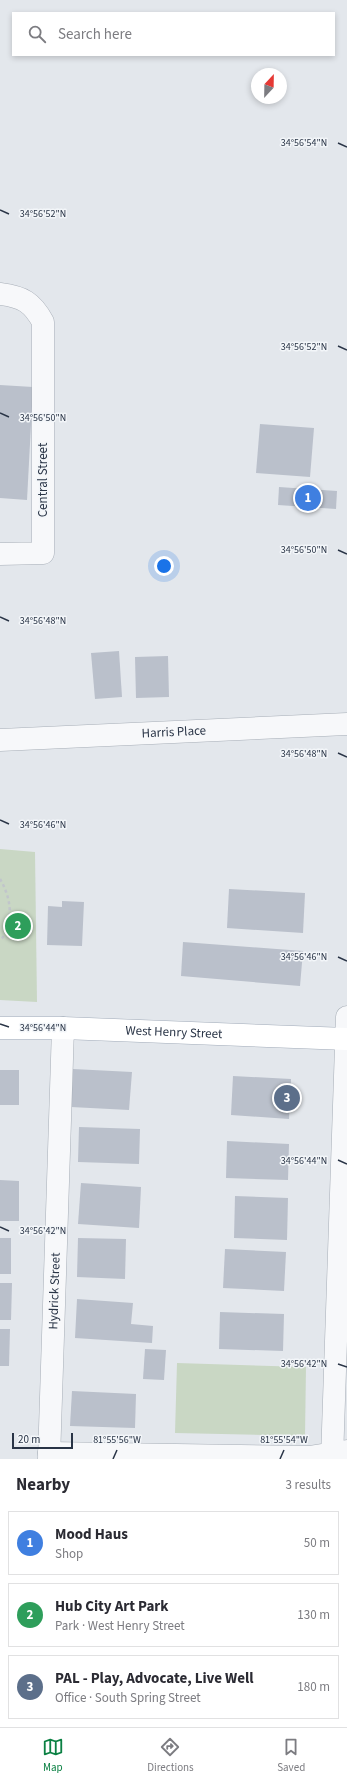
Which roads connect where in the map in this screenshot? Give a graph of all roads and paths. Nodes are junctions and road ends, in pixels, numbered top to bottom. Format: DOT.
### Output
graph roads {
  1 [pos="0,294"];
  2 [pos="0,554"];
  3 [pos="347,724"];
  4 [pos="0,740"];
  5 [pos="0,879"];
  6 [pos="0,940"];
  7 [pos="347,1017"];
  8 [pos="0,1028"];
  9 [pos="62,1028"];
  10 [pos="346,1039"];
  11 [pos="337,1454"];
  12 [pos="49,1456"];
  1 -- 2 [label="street, Central Street"];
  3 -- 4 [label="street, Harris Place"];
  5 -- 6 [label="path"];
  7 -- 10 [label="street"];
  8 -- 9 [label="main road, West Henry Street"];
  9 -- 10 [label="main road, West Henry Street"];
  9 -- 12 [label="street, Hydrick Street"];
  10 -- 11 [label="street"];
  11 -- 12 [label="street"];
}
